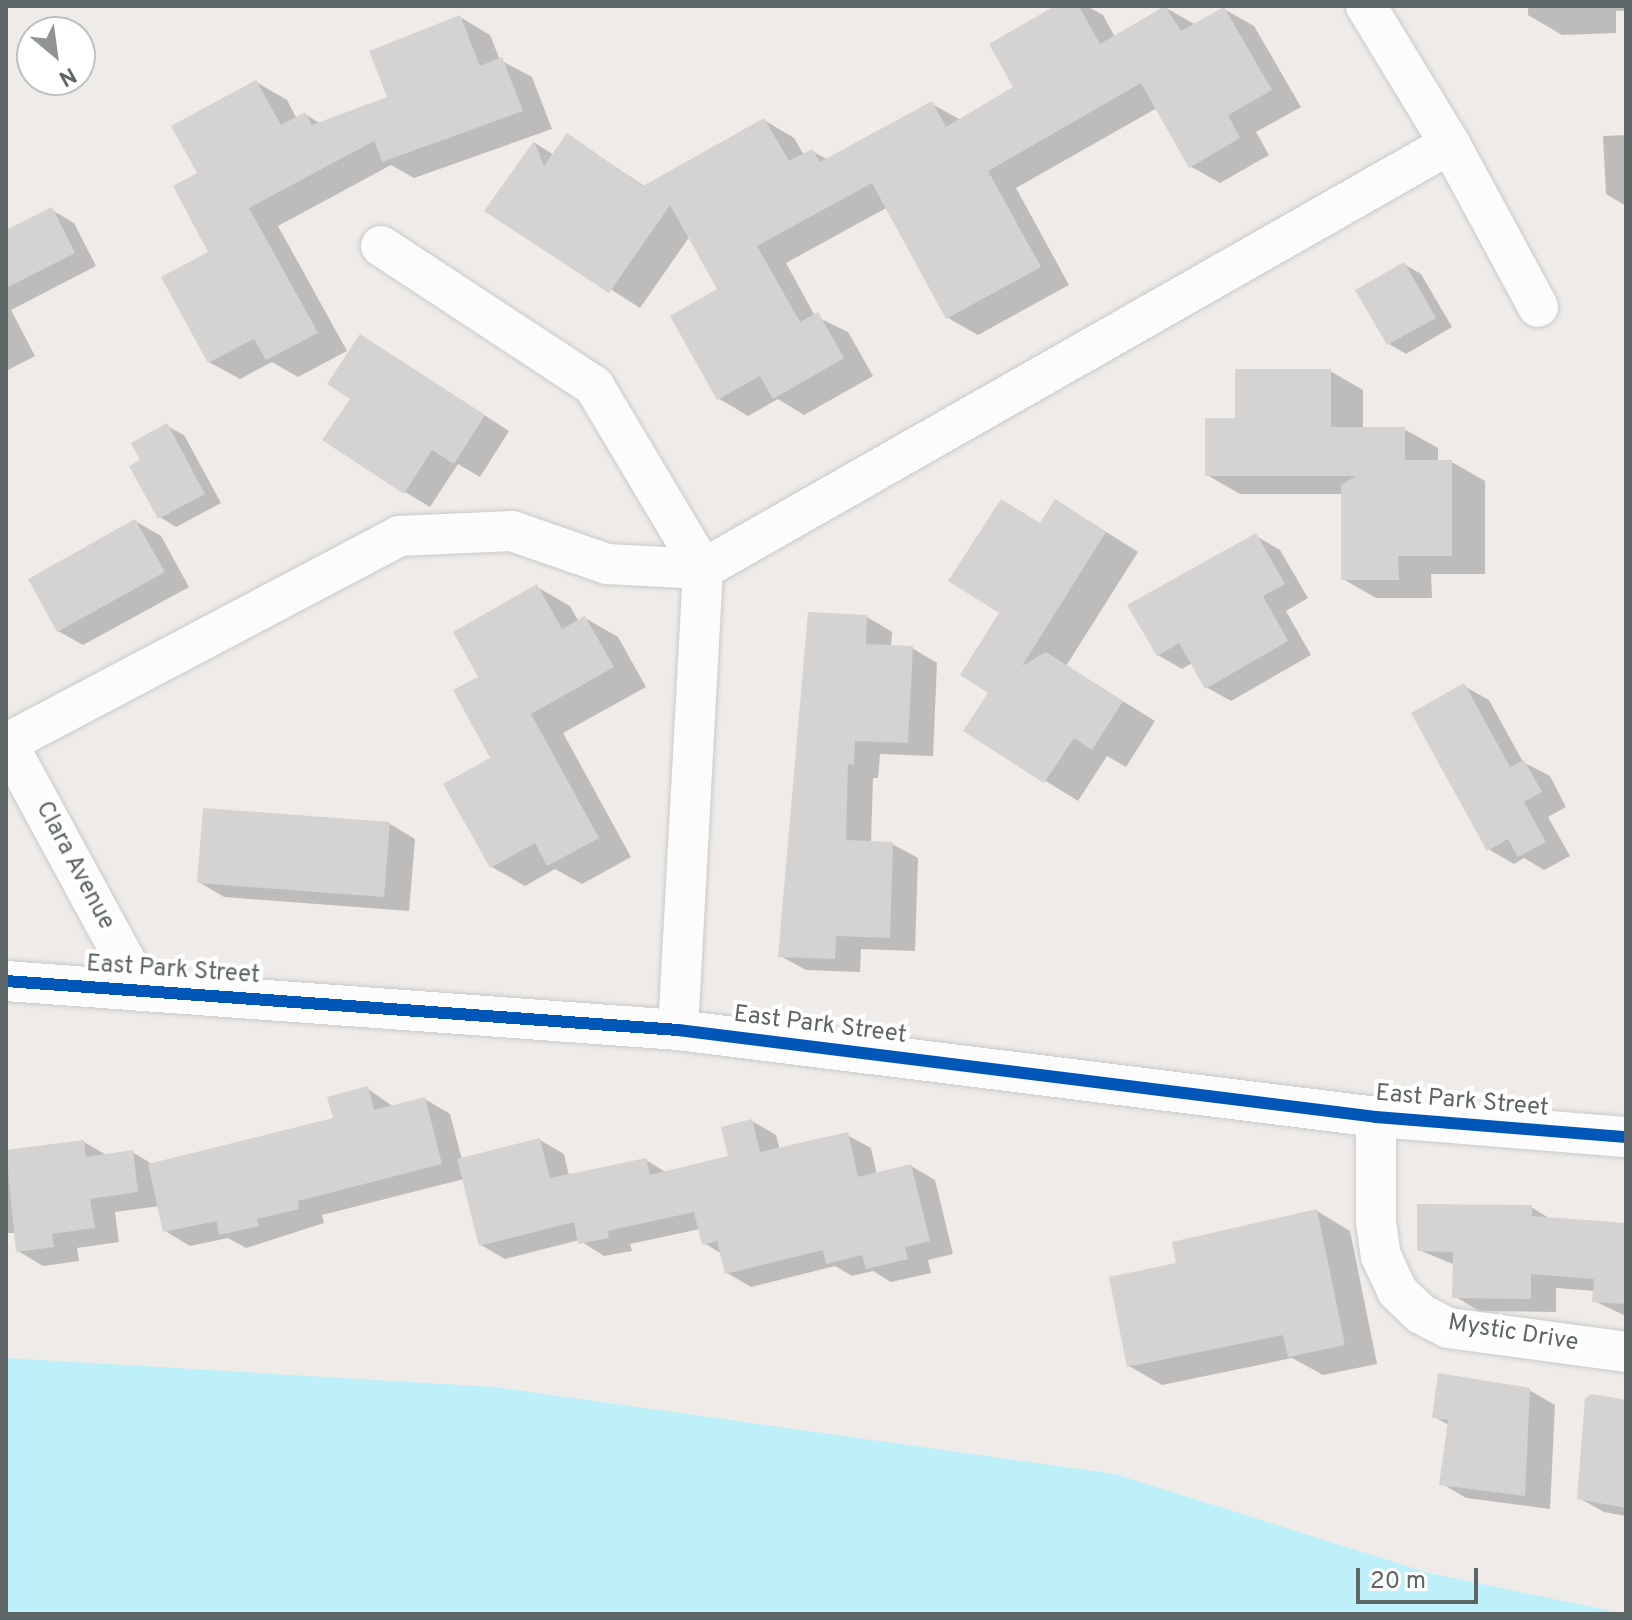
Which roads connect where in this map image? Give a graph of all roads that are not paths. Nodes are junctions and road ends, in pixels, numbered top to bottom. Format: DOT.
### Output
graph roads {
  1 [pos="1366,6"];
  2 [pos="1450,144"];
  3 [pos="381,246"];
  4 [pos="1538,307"];
  5 [pos="703,569"];
  6 [pos="7,742"];
  7 [pos="6,981"];
  8 [pos="142,991"];
  9 [pos="678,1030"];
  10 [pos="1376,1117"];
  11 [pos="1626,1137"];
  12 [pos="1626,1352"];
  1 -- 2 [label="street"];
  2 -- 4 [label="street"];
  2 -- 5 [label="street"];
  3 -- 5 [label="street"];
  5 -- 6 [label="street"];
  5 -- 9 [label="street"];
  6 -- 8 [label="street, Clara Avenue"];
  7 -- 8 [label="street, East Park Street"];
  8 -- 9 [label="street, East Park Street"];
  9 -- 10 [label="street, East Park Street"];
  10 -- 11 [label="street, East Park Street"];
  10 -- 12 [label="street, Mystic Drive"];
}
